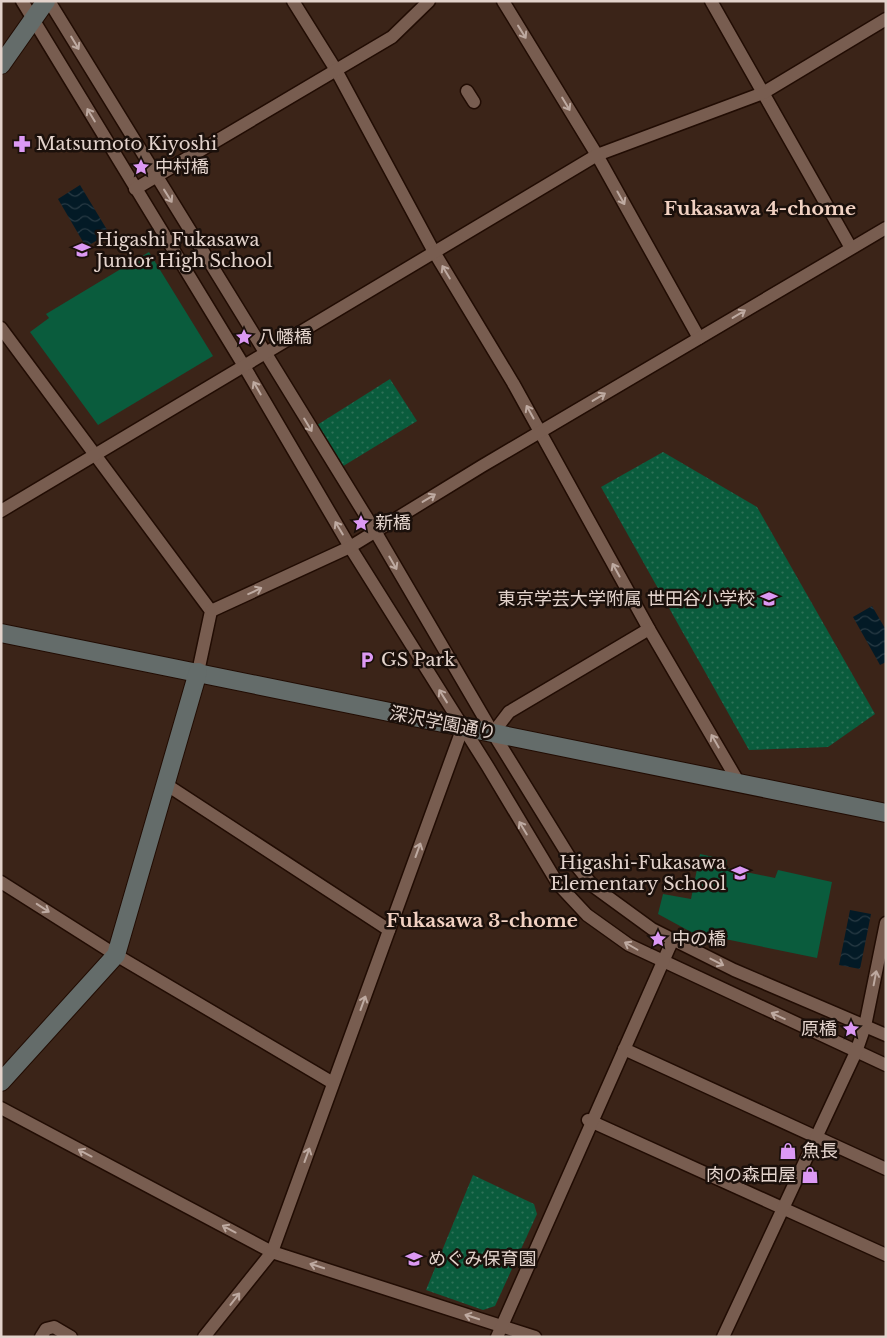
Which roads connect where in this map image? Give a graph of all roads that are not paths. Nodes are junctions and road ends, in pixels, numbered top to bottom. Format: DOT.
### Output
graph roads {
  1 [pos="22,1"];
  2 [pos="48,1"];
  3 [pos="293,1"];
  4 [pos="429,1"];
  5 [pos="503,1"];
  6 [pos="711,1"];
  7 [pos="33,19"];
  8 [pos="886,19"];
  9 [pos="1,65"];
  10 [pos="336,70"];
  11 [pos="467,91"];
  12 [pos="763,93"];
  13 [pos="474,102"];
  14 [pos="597,155"];
  15 [pos="156,177"];
  16 [pos="136,189"];
  17 [pos="886,228"];
  18 [pos="851,248"];
  19 [pos="434,252"];
  20 [pos="1,328"];
  21 [pos="699,338"];
  22 [pos="264,353"];
  23 [pos="244,366"];
  24 [pos="541,432"];
  25 [pos="96,455"];
  26 [pos="1,511"];
  27 [pos="374,531"];
  28 [pos="350,547"];
  29 [pos="211,611"];
  30 [pos="649,628"];
  31 [pos="1,633"];
  32 [pos="198,672"];
  33 [pos="463,727"];
  34 [pos="493,733"];
  35 [pos="739,783"];
  36 [pos="167,784"];
  37 [pos="886,813"];
  38 [pos="1,882"];
  39 [pos="886,923"];
  40 [pos="389,930"];
  41 [pos="673,939"];
  42 [pos="116,954"];
  43 [pos="662,962"];
  44 [pos="865,1026"];
  45 [pos="886,1035"];
  46 [pos="624,1049"];
  47 [pos="856,1052"];
  48 [pos="886,1065"];
  49 [pos="1,1082"];
  50 [pos="333,1084"];
  51 [pos="1,1108"];
  52 [pos="590,1121"];
  53 [pos="816,1138"];
  54 [pos="886,1169"];
  55 [pos="782,1208"];
  56 [pos="272,1252"];
  57 [pos="886,1255"];
  58 [pos="499,1332"];
  59 [pos="42,1337"];
  60 [pos="72,1337"];
  61 [pos="204,1337"];
  62 [pos="535,1337"];
  63 [pos="723,1337"];
  1 -- 7 [label="street"];
  2 -- 7 [label="street"];
  2 -- 15 [label="street, one-way"];
  3 -- 10 [label="street"];
  4 -- 10 [label="street"];
  5 -- 14 [label="street, one-way"];
  6 -- 12 [label="street"];
  7 -- 9 [label="street"];
  16 -- 7 [label="street, one-way"];
  8 -- 12 [label="street"];
  10 -- 15 [label="street"];
  10 -- 19 [label="street"];
  11 -- 13 [label="street"];
  12 -- 14 [label="street"];
  12 -- 18 [label="street"];
  14 -- 19 [label="street"];
  14 -- 21 [label="street, one-way"];
  15 -- 16 [label="street"];
  15 -- 22 [label="street, one-way"];
  16 -- 23 [label="street"];
  17 -- 18 [label="street"];
  21 -- 18 [label="street, one-way"];
  19 -- 22 [label="street"];
  24 -- 19 [label="street, one-way"];
  20 -- 25 [label="street"];
  24 -- 21 [label="street, one-way"];
  22 -- 23 [label="street"];
  22 -- 27 [label="street, one-way"];
  23 -- 25 [label="street"];
  28 -- 23 [label="street, one-way"];
  27 -- 24 [label="street, one-way"];
  30 -- 24 [label="street, one-way"];
  25 -- 26 [label="street"];
  25 -- 29 [label="street"];
  27 -- 28 [label="street"];
  27 -- 34 [label="street, one-way"];
  29 -- 28 [label="street, one-way"];
  33 -- 28 [label="street, one-way"];
  29 -- 32 [label="street"];
  30 -- 34 [label="street"];
  35 -- 30 [label="street, one-way"];
  31 -- 32 [label="street, 深沢学園通り"];
  32 -- 33 [label="street, 深沢学園通り"];
  32 -- 36 [label="street"];
  33 -- 34 [label="street, 深沢学園通り"];
  40 -- 33 [label="street, one-way"];
  43 -- 33 [label="street, one-way"];
  34 -- 35 [label="street, 深沢学園通り"];
  34 -- 41 [label="street"];
  35 -- 37 [label="street, 深沢学園通り"];
  36 -- 40 [label="street"];
  36 -- 42 [label="street"];
  38 -- 42 [label="street, one-way"];
  44 -- 39 [label="street, one-way"];
  50 -- 40 [label="street, one-way"];
  41 -- 43 [label="street"];
  41 -- 44 [label="street, one-way"];
  42 -- 49 [label="street"];
  42 -- 50 [label="street"];
  43 -- 46 [label="street"];
  47 -- 43 [label="street, one-way"];
  44 -- 45 [label="street"];
  44 -- 47 [label="street"];
  46 -- 52 [label="street"];
  46 -- 53 [label="street"];
  47 -- 48 [label="street"];
  47 -- 53 [label="street"];
  56 -- 50 [label="street, one-way"];
  56 -- 51 [label="street, one-way"];
  52 -- 55 [label="street"];
  52 -- 58 [label="street"];
  53 -- 54 [label="street"];
  53 -- 55 [label="street"];
  55 -- 57 [label="street"];
  55 -- 63 [label="street"];
  58 -- 56 [label="street, one-way"];
  61 -- 56 [label="street, one-way"];
  58 -- 62 [label="street"];
  59 -- 60 [label="street"];
}
